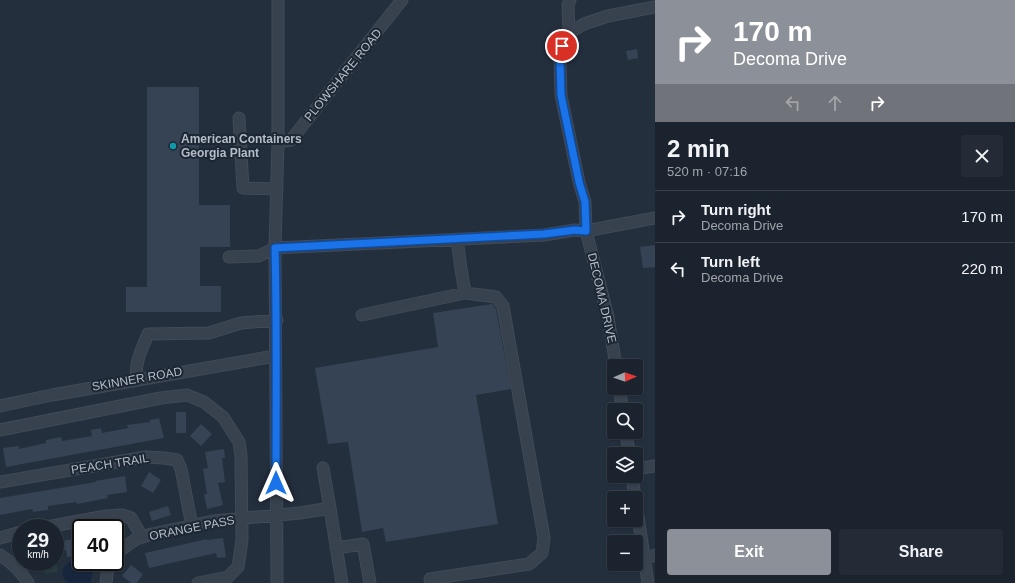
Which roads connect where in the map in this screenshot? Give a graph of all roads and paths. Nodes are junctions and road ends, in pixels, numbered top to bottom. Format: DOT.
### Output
graph roads {
  1 [pos="278,0"];
  2 [pos="402,0"];
  3 [pos="570,0"];
  4 [pos="655,6"];
  5 [pos="569,33"];
  6 [pos="239,118"];
  7 [pos="278,142"];
  8 [pos="277,190"];
  9 [pos="655,218"];
  10 [pos="586,231"];
  11 [pos="457,239"];
  12 [pos="275,248"];
  13 [pos="229,257"];
  14 [pos="465,294"];
  15 [pos="362,315"];
  16 [pos="277,320"];
  17 [pos="276,356"];
  18 [pos="615,359"];
  19 [pos="136,380"];
  20 [pos="0,406"];
  21 [pos="0,430"];
  22 [pos="655,466"];
  23 [pos="323,468"];
  24 [pos="643,468"];
  25 [pos="0,482"];
  26 [pos="330,508"];
  27 [pos="276,515"];
  28 [pos="241,518"];
  29 [pos="64,524"];
  30 [pos="192,526"];
  31 [pos="639,527"];
  32 [pos="12,535"];
  33 [pos="142,537"];
  34 [pos="0,538"];
  35 [pos="124,548"];
  36 [pos="336,548"];
  37 [pos="0,555"];
  38 [pos="655,555"];
  39 [pos="644,559"];
  40 [pos="108,571"];
  41 [pos="430,579"];
  42 [pos="28,583"];
  43 [pos="106,583"];
  44 [pos="198,583"];
  45 [pos="277,583"];
  46 [pos="342,583"];
  47 [pos="370,583"];
  48 [pos="648,583"];
  1 -- 7 [label="street"];
  2 -- 7 [label="street, PLOWSHARE ROAD"];
  3 -- 5 [label="street, DECOMA DRIVE"];
  4 -- 5 [label="street"];
  5 -- 10 [label="street, DECOMA DRIVE"];
  6 -- 8 [label="street"];
  7 -- 8 [label="street"];
  8 -- 12 [label="street"];
  9 -- 10 [label="street"];
  10 -- 11 [label="street"];
  10 -- 18 [label="street, DECOMA DRIVE"];
  11 -- 12 [label="street"];
  11 -- 14 [label="street"];
  12 -- 13 [label="street"];
  12 -- 16 [label="street"];
  14 -- 15 [label="street"];
  14 -- 41 [label="street"];
  16 -- 17 [label="street"];
  16 -- 19 [label="street"];
  17 -- 19 [label="street, SKINNER ROAD"];
  17 -- 27 [label="street"];
  19 -- 20 [label="street, SKINNER ROAD"];
  21 -- 28 [label="street"];
  22 -- 24 [label="street"];
  23 -- 26 [label="street"];
  25 -- 30 [label="street, PEACH TRAIL"];
  26 -- 27 [label="street, ORANGE PASS"];
  26 -- 36 [label="street"];
  27 -- 28 [label="street, ORANGE PASS"];
  27 -- 45 [label="street"];
  28 -- 30 [label="street, ORANGE PASS"];
  28 -- 44 [label="street"];
  29 -- 33 [label="street"];
  30 -- 33 [label="street, ORANGE PASS"];
  31 -- 39 [label="street"];
  32 -- 34 [label="street"];
  33 -- 35 [label="street, ORANGE PASS"];
  36 -- 46 [label="street"];
  36 -- 47 [label="street"];
  37 -- 42 [label="street"];
  38 -- 39 [label="street"];
  39 -- 48 [label="street"];
  40 -- 43 [label="street"];
}
